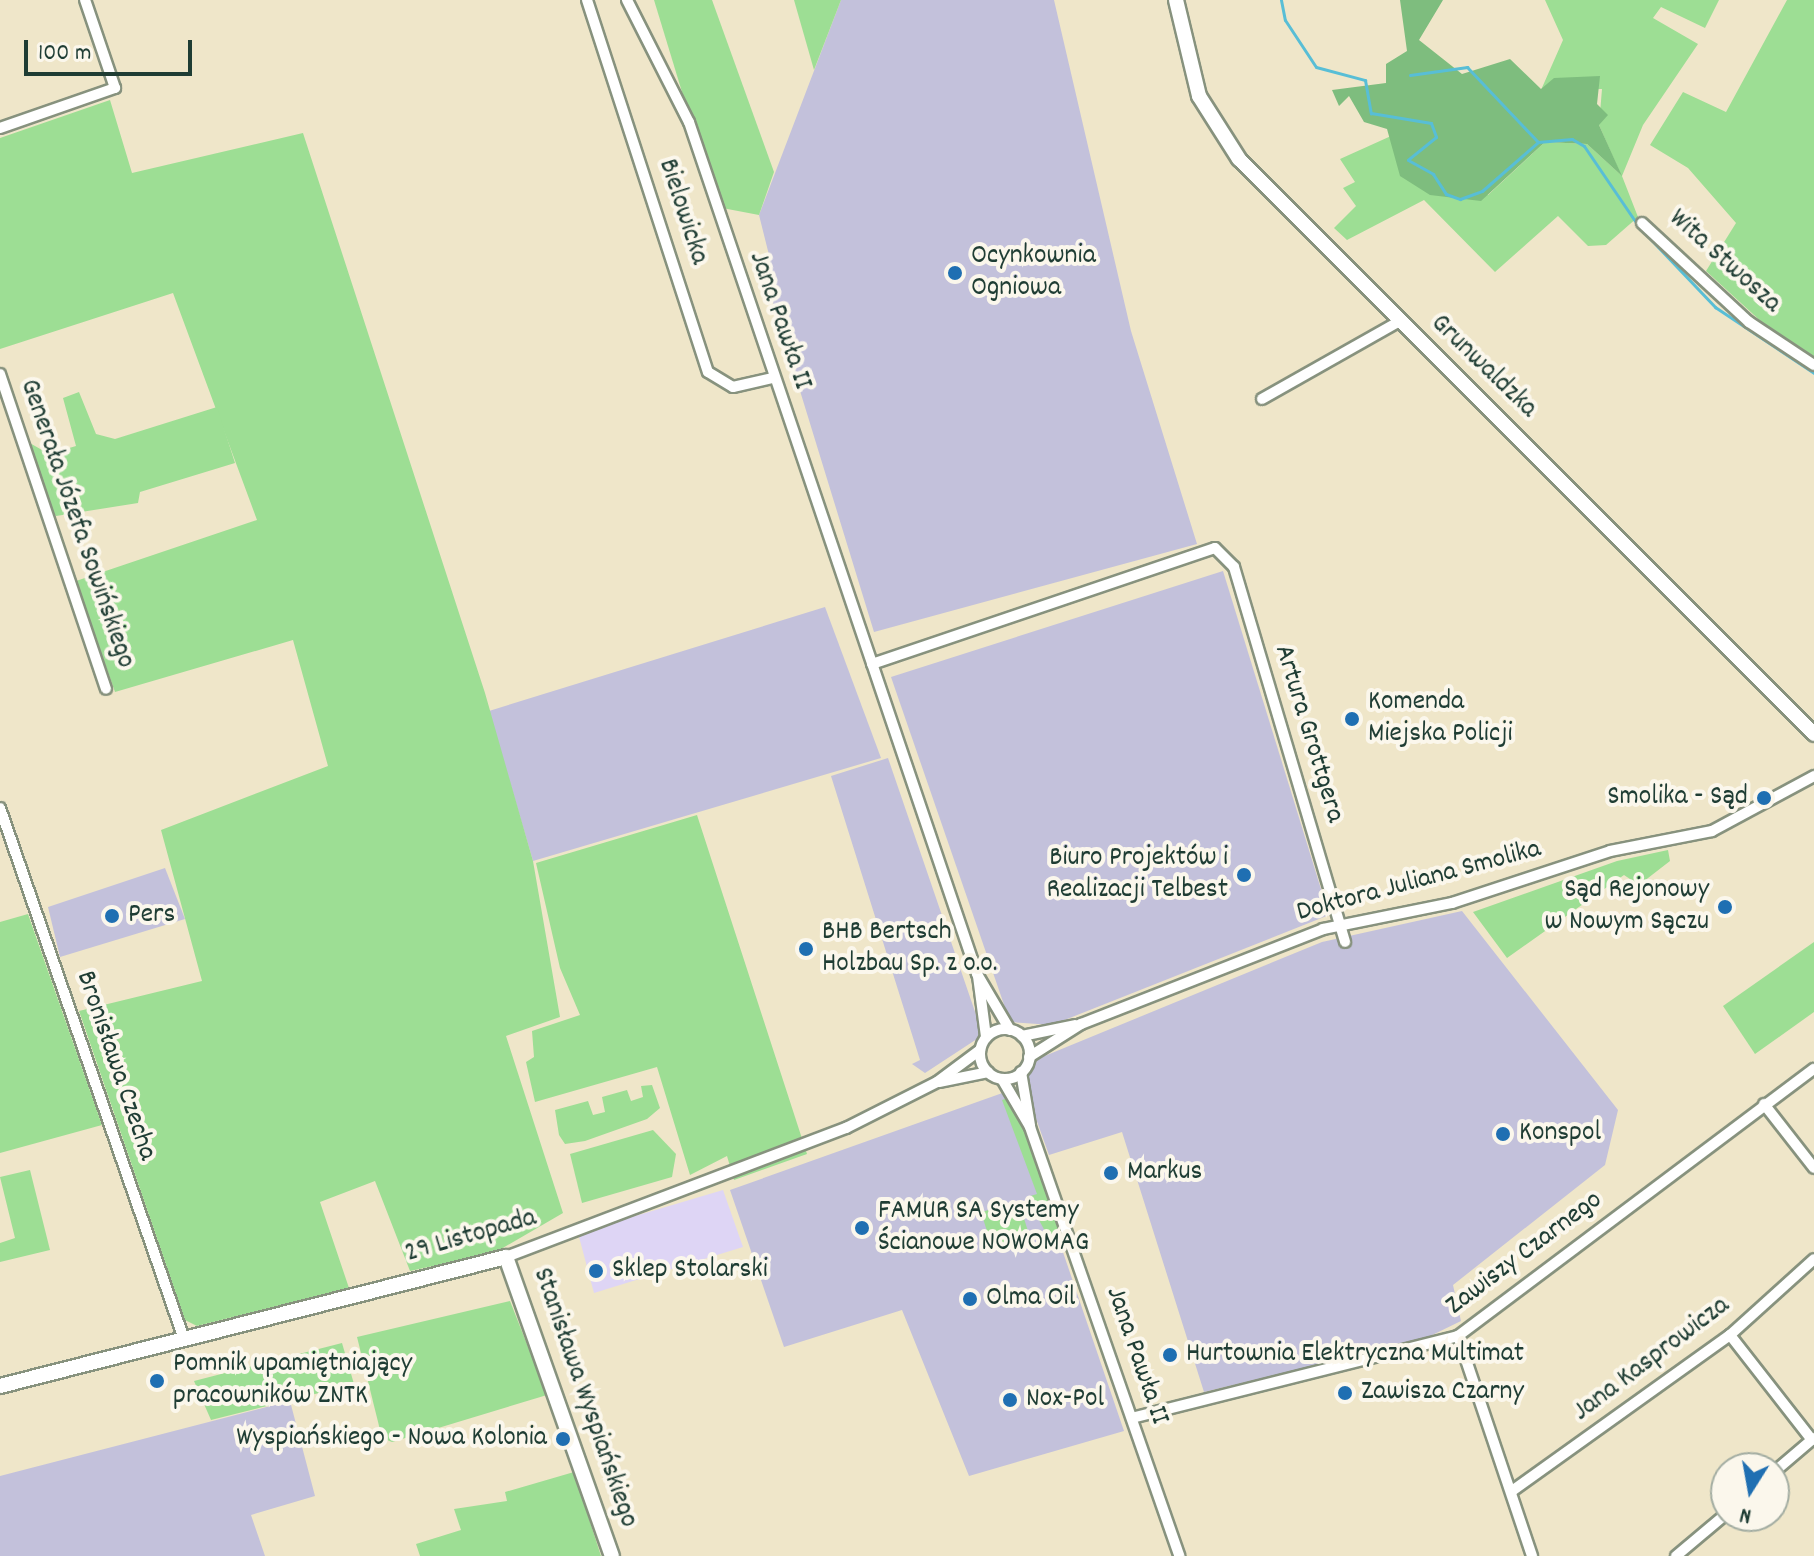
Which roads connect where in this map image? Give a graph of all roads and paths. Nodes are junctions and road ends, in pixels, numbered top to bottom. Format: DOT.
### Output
graph roads {
  1 [pos="85,0"];
  2 [pos="587,0"];
  3 [pos="627,0"];
  4 [pos="1176,0"];
  5 [pos="0,128"];
  6 [pos="1642,223"];
  7 [pos="1400,321"];
  8 [pos="1814,365"];
  9 [pos="0,374"];
  10 [pos="773,378"];
  11 [pos="1262,399"];
  12 [pos="872,664"];
  13 [pos="106,689"];
  14 [pos="1814,734"];
  15 [pos="1814,776"];
  16 [pos="0,808"];
  17 [pos="1340,924"];
  18 [pos="1345,942"];
  19 [pos="977,974"];
  20 [pos="1081,1024"];
  21 [pos="1010,1030"];
  22 [pos="1022,1036"];
  23 [pos="986,1037"];
  24 [pos="980,1050"];
  25 [pos="1029,1057"];
  26 [pos="1814,1069"];
  27 [pos="988,1072"];
  28 [pos="1021,1072"];
  29 [pos="1002,1079"];
  30 [pos="937,1082"];
  31 [pos="1764,1104"];
  32 [pos="1030,1127"];
  33 [pos="1814,1168"];
  34 [pos="506,1257"];
  35 [pos="1814,1259"];
  36 [pos="1730,1335"];
  37 [pos="1458,1336"];
  38 [pos="184,1339"];
  39 [pos="0,1386"];
  40 [pos="1132,1418"];
  41 [pos="1813,1439"];
  42 [pos="1790,1458"];
  43 [pos="1512,1491"];
  44 [pos="1710,1532"];
  45 [pos="1692,1552"];
  46 [pos="612,1556"];
  47 [pos="1179,1556"];
  48 [pos="1532,1556"];
  49 [pos="1676,1556"];
  1 -- 5 [label="street"];
  2 -- 10 [label="street, Bielowicka"];
  3 -- 10 [label="street, Jana Pawła II"];
  4 -- 7 [label="street, Grunwaldzka"];
  6 -- 8 [label="street, Wita Stwosza"];
  7 -- 11 [label="street"];
  7 -- 14 [label="street, Grunwaldzka"];
  9 -- 13 [label="street, Generała Józefa Sowińskiego"];
  10 -- 12 [label="street, Jana Pawła II"];
  12 -- 17 [label="street, Artura Grottgera"];
  12 -- 19 [label="street, Jana Pawła II"];
  15 -- 17 [label="street, Doktora Juliana Smolika"];
  16 -- 38 [label="street, Bronisława Czecha"];
  17 -- 18 [label="street, Artura Grottgera"];
  17 -- 20 [label="street, Doktora Juliana Smolika"];
  19 -- 21 [label="street, Jana Pawła II"];
  19 -- 23 [label="street, Jana Pawła II"];
  20 -- 22 [label="street, Doktora Juliana Smolika"];
  20 -- 25 [label="street, Doktora Juliana Smolika"];
  21 -- 22 [label="street"];
  21 -- 23 [label="street"];
  22 -- 25 [label="street"];
  23 -- 24 [label="street"];
  24 -- 27 [label="street"];
  24 -- 30 [label="street, 29 Listopada"];
  25 -- 28 [label="street"];
  26 -- 31 [label="street, Zawiszy Czarnego"];
  27 -- 29 [label="street"];
  27 -- 30 [label="street, 29 Listopada"];
  28 -- 29 [label="street"];
  28 -- 32 [label="street, Jana Pawła II"];
  29 -- 32 [label="street, Jana Pawła II"];
  30 -- 34 [label="street, 29 Listopada"];
  31 -- 33 [label="street"];
  31 -- 37 [label="street, Zawiszy Czarnego"];
  32 -- 40 [label="street, Jana Pawła II"];
  34 -- 38 [label="street, 29 Listopada"];
  34 -- 46 [label="street, Stanisława Wyspiańskiego"];
  35 -- 36 [label="street, Jana Kasprowicza"];
  36 -- 41 [label="street"];
  36 -- 43 [label="street, Jana Kasprowicza"];
  37 -- 40 [label="street, Zawiszy Czarnego"];
  37 -- 43 [label="street"];
  38 -- 39 [label="street, 29 Listopada"];
  40 -- 47 [label="street, Jana Pawła II"];
  41 -- 42 [label="street"];
  43 -- 48 [label="street"];
  44 -- 45 [label="street"];
  45 -- 49 [label="street"];
}
